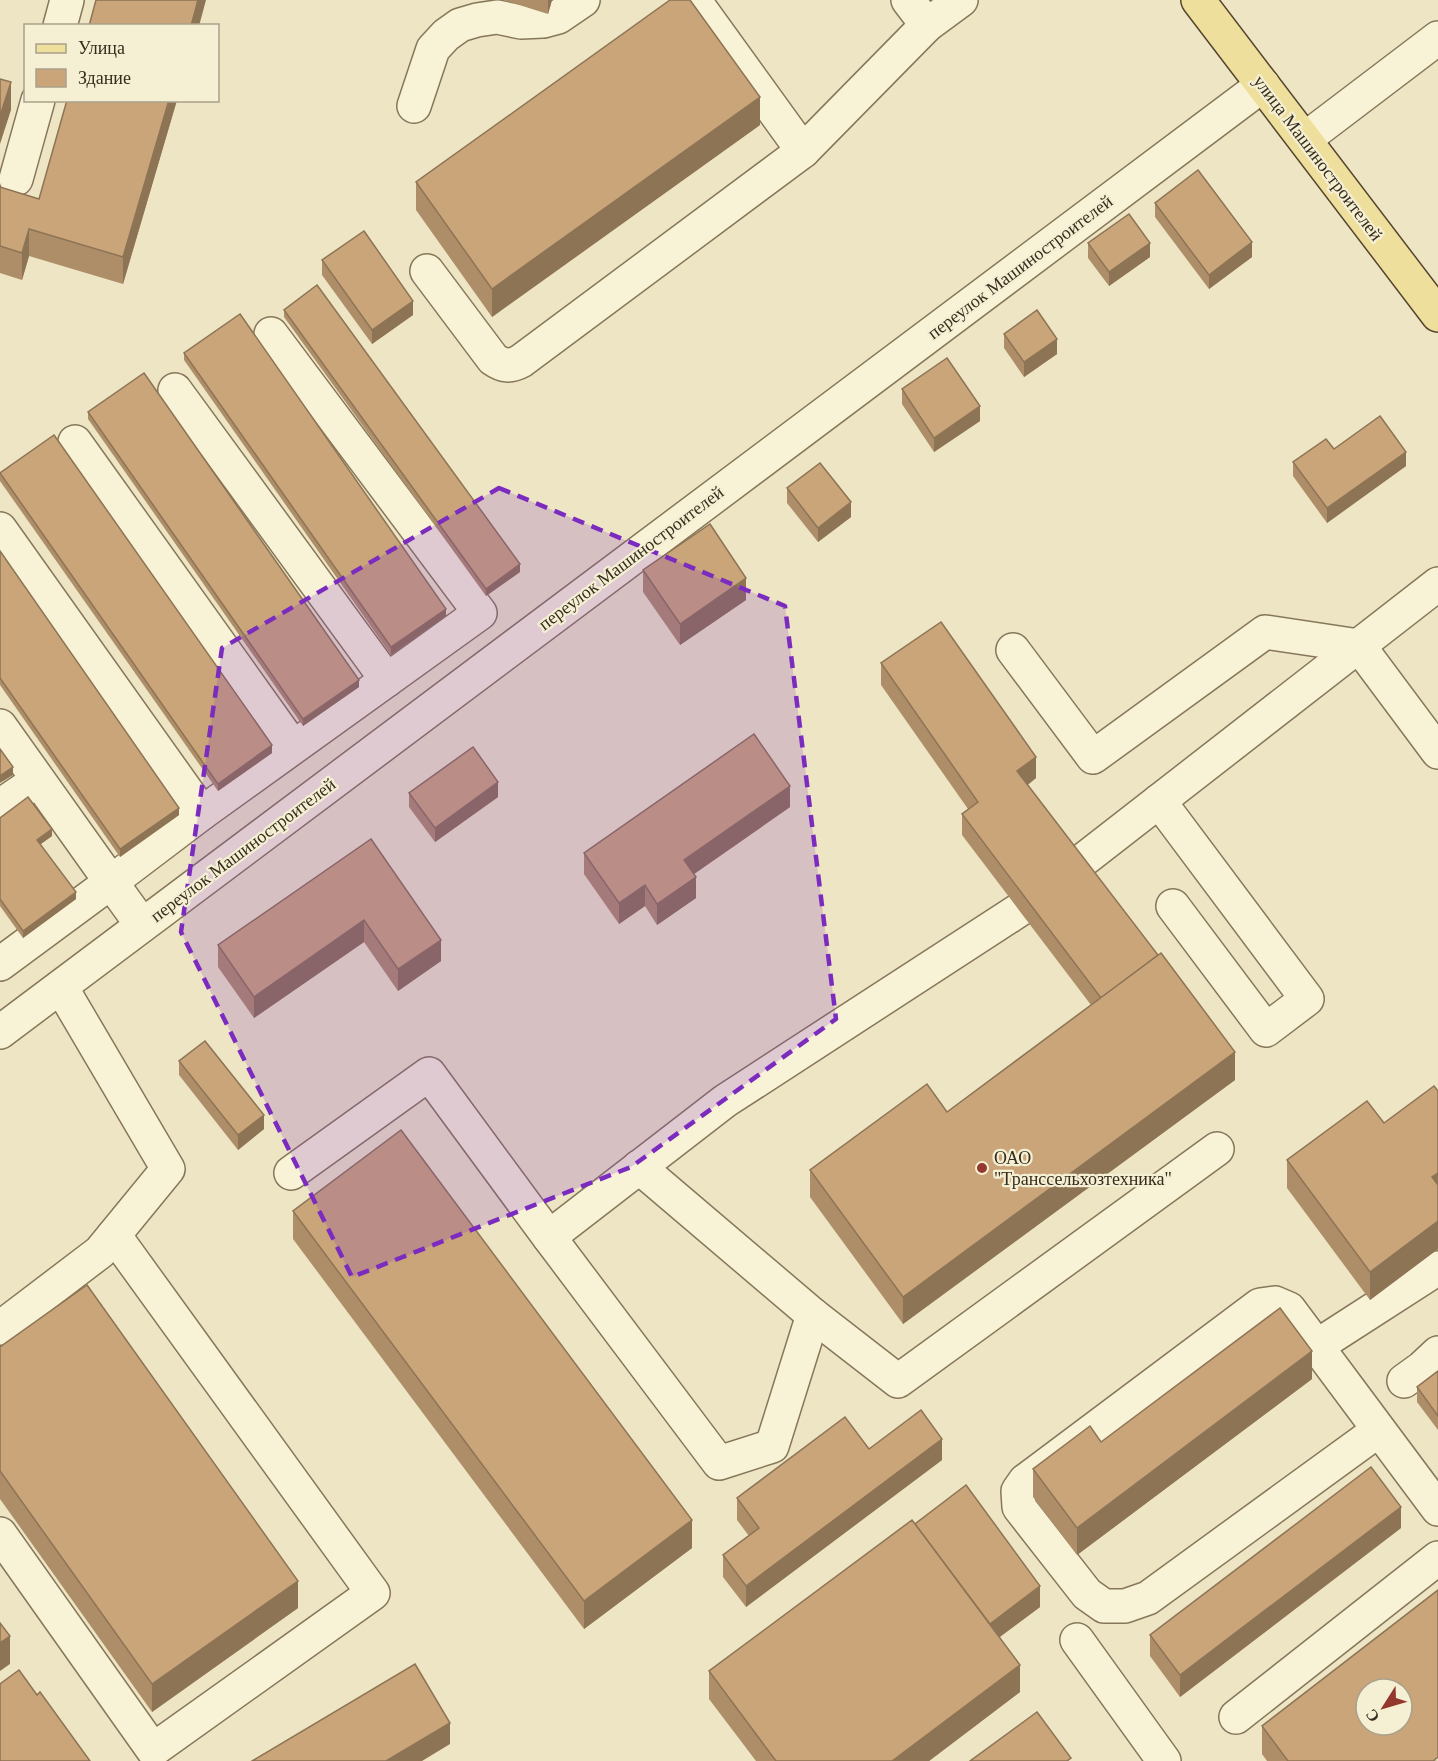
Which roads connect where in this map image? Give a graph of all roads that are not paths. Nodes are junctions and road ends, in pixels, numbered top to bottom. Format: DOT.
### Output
graph roads {
  1 [pos="68,0"];
  2 [pos="583,0"];
  3 [pos="694,0"];
  4 [pos="961,0"];
  5 [pos="1198,0"];
  6 [pos="917,13"];
  7 [pos="61,24"];
  8 [pos="1438,38"];
  9 [pos="1263,85"];
  10 [pos="37,102"];
  11 [pos="414,106"];
  12 [pos="1305,139"];
  13 [pos="803,151"];
  14 [pos="16,178"];
  15 [pos="427,270"];
  16 [pos="1438,315"];
  17 [pos="271,334"];
  18 [pos="175,390"];
  19 [pos="75,442"];
  20 [pos="0,530"];
  21 [pos="1438,584"];
  22 [pos="1359,646"];
  23 [pos="1013,650"];
  24 [pos="387,680"];
  25 [pos="0,726"];
  26 [pos="293,747"];
  27 [pos="1438,752"];
  28 [pos="38,780"];
  29 [pos="1160,801"];
  30 [pos="0,807"];
  31 [pos="202,813"];
  32 [pos="111,882"];
  33 [pos="1173,906"];
  34 [pos="142,925"];
  35 [pos="0,964"];
  36 [pos="61,987"];
  37 [pos="0,1032"];
  38 [pos="1217,1149"];
  39 [pos="639,1167"];
  40 [pos="291,1173"];
  41 [pos="114,1235"];
  42 [pos="549,1237"];
  43 [pos="1438,1268"];
  44 [pos="813,1315"];
  45 [pos="0,1328"];
  46 [pos="1317,1346"];
  47 [pos="1438,1353"];
  48 [pos="1404,1381"];
  49 [pos="1379,1430"];
  50 [pos="1438,1509"];
  51 [pos="0,1534"];
  52 [pos="1438,1558"];
  53 [pos="1077,1640"];
  54 [pos="1236,1717"];
  55 [pos="1164,1761"];
  1 -- 7 [label="street"];
  2 -- 11 [label="street"];
  3 -- 13 [label="street"];
  4 -- 6 [label="street"];
  5 -- 9 [label="main road, улица Машиностроителей"];
  6 -- 13 [label="street"];
  8 -- 12 [label="street"];
  9 -- 12 [label="main road, улица Машиностроителей"];
  9 -- 34 [label="street, переулок Машиностроителей"];
  10 -- 14 [label="street"];
  12 -- 16 [label="main road, улица Машиностроителей"];
  13 -- 15 [label="street"];
  17 -- 24 [label="street"];
  18 -- 24 [label="street"];
  19 -- 26 [label="street"];
  20 -- 31 [label="street"];
  21 -- 22 [label="street"];
  22 -- 23 [label="street"];
  22 -- 27 [label="street"];
  22 -- 29 [label="street"];
  24 -- 26 [label="street"];
  25 -- 28 [label="street"];
  26 -- 31 [label="street"];
  28 -- 30 [label="street"];
  28 -- 32 [label="street"];
  29 -- 33 [label="street"];
  29 -- 39 [label="street"];
  31 -- 32 [label="street"];
  32 -- 34 [label="street"];
  32 -- 35 [label="street"];
  34 -- 36 [label="street, переулок Машиностроителей"];
  36 -- 37 [label="street, переулок Машиностроителей"];
  36 -- 41 [label="street"];
  38 -- 44 [label="street"];
  39 -- 42 [label="street"];
  39 -- 44 [label="street"];
  40 -- 42 [label="street"];
  41 -- 45 [label="street"];
  41 -- 51 [label="street"];
  42 -- 44 [label="street"];
  43 -- 46 [label="street"];
  46 -- 49 [label="street"];
  46 -- 49 [label="street"];
  47 -- 48 [label="street"];
  49 -- 50 [label="street"];
  52 -- 54 [label="street"];
  53 -- 55 [label="street"];
}
